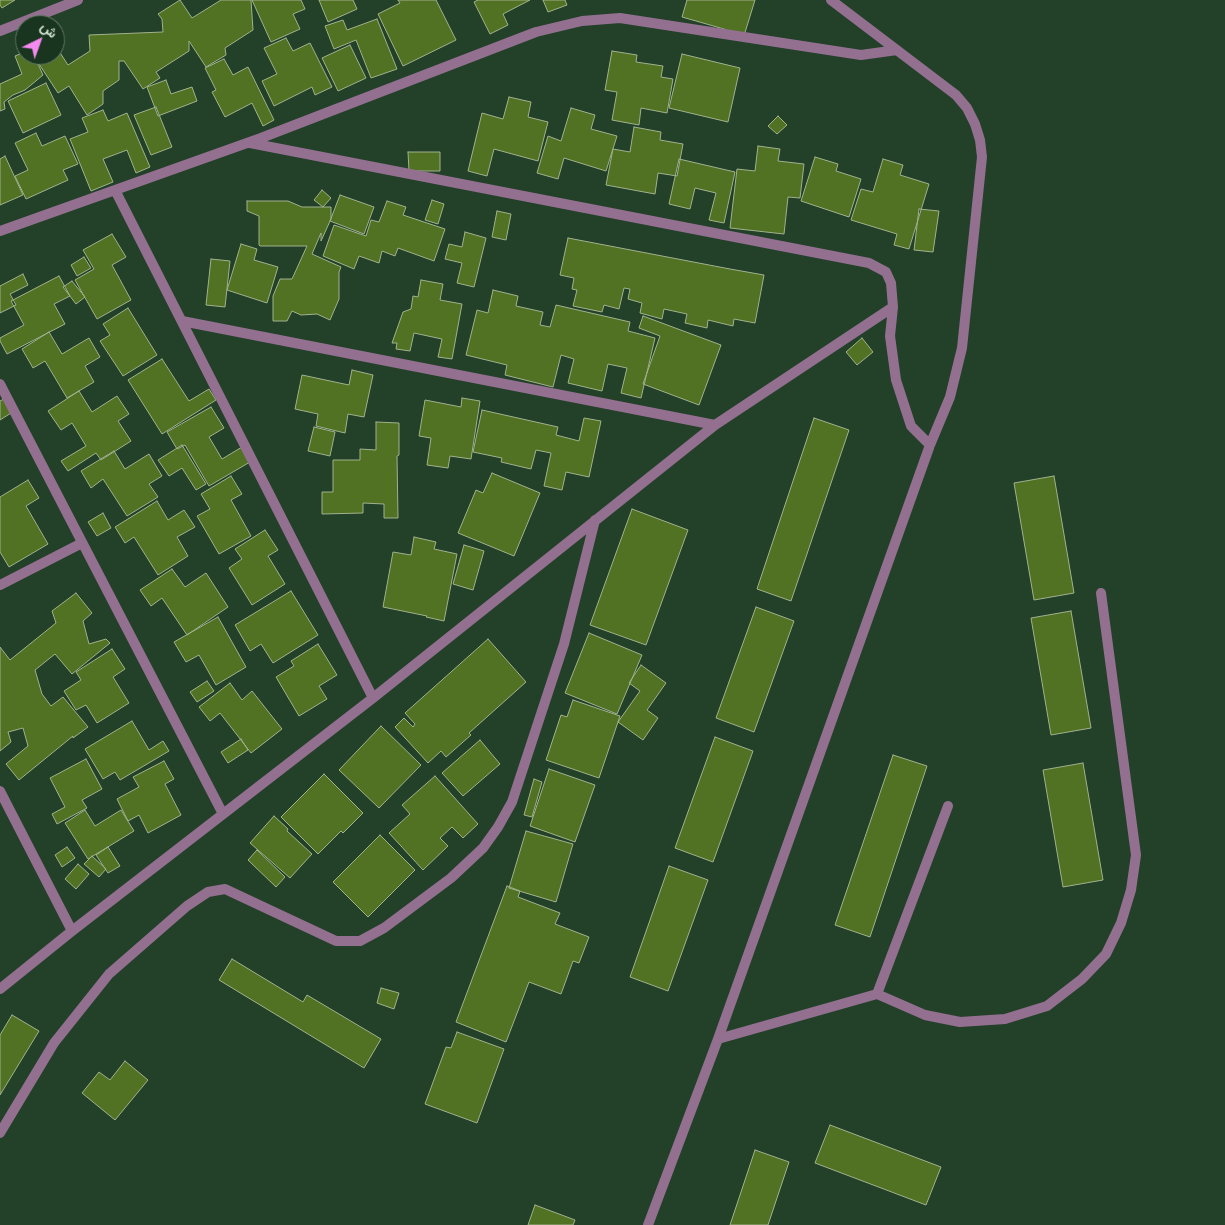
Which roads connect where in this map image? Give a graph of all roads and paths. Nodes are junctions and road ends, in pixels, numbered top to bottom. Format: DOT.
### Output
graph roads {
  1 [pos="78,0"];
  2 [pos="831,0"];
  3 [pos="0,31"];
  4 [pos="897,50"];
  5 [pos="249,142"];
  6 [pos="115,190"];
  7 [pos="0,231"];
  8 [pos="892,307"];
  9 [pos="182,321"];
  10 [pos="0,384"];
  11 [pos="715,425"];
  12 [pos="930,445"];
  13 [pos="595,520"];
  14 [pos="82,543"];
  15 [pos="0,585"];
  16 [pos="1101,593"];
  17 [pos="373,698"];
  18 [pos="0,791"];
  19 [pos="948,806"];
  20 [pos="223,814"];
  21 [pos="72,931"];
  22 [pos="0,989"];
  23 [pos="876,994"];
  24 [pos="718,1039"];
  25 [pos="0,1133"];
  26 [pos="648,1225"];
  1 -- 3 [label="street"];
  2 -- 4 [label="street"];
  4 -- 5 [label="street"];
  4 -- 12 [label="street"];
  5 -- 6 [label="street"];
  5 -- 8 [label="street"];
  6 -- 7 [label="street"];
  6 -- 9 [label="street"];
  8 -- 11 [label="street"];
  8 -- 12 [label="street"];
  9 -- 11 [label="street"];
  9 -- 17 [label="street"];
  10 -- 14 [label="street"];
  11 -- 13 [label="street"];
  12 -- 24 [label="street"];
  13 -- 17 [label="street"];
  13 -- 25 [label="street"];
  14 -- 15 [label="street"];
  14 -- 20 [label="street"];
  16 -- 23 [label="street"];
  17 -- 20 [label="street"];
  18 -- 21 [label="street"];
  19 -- 23 [label="street"];
  20 -- 21 [label="street"];
  21 -- 22 [label="street"];
  23 -- 24 [label="street"];
  24 -- 26 [label="street"];
}
